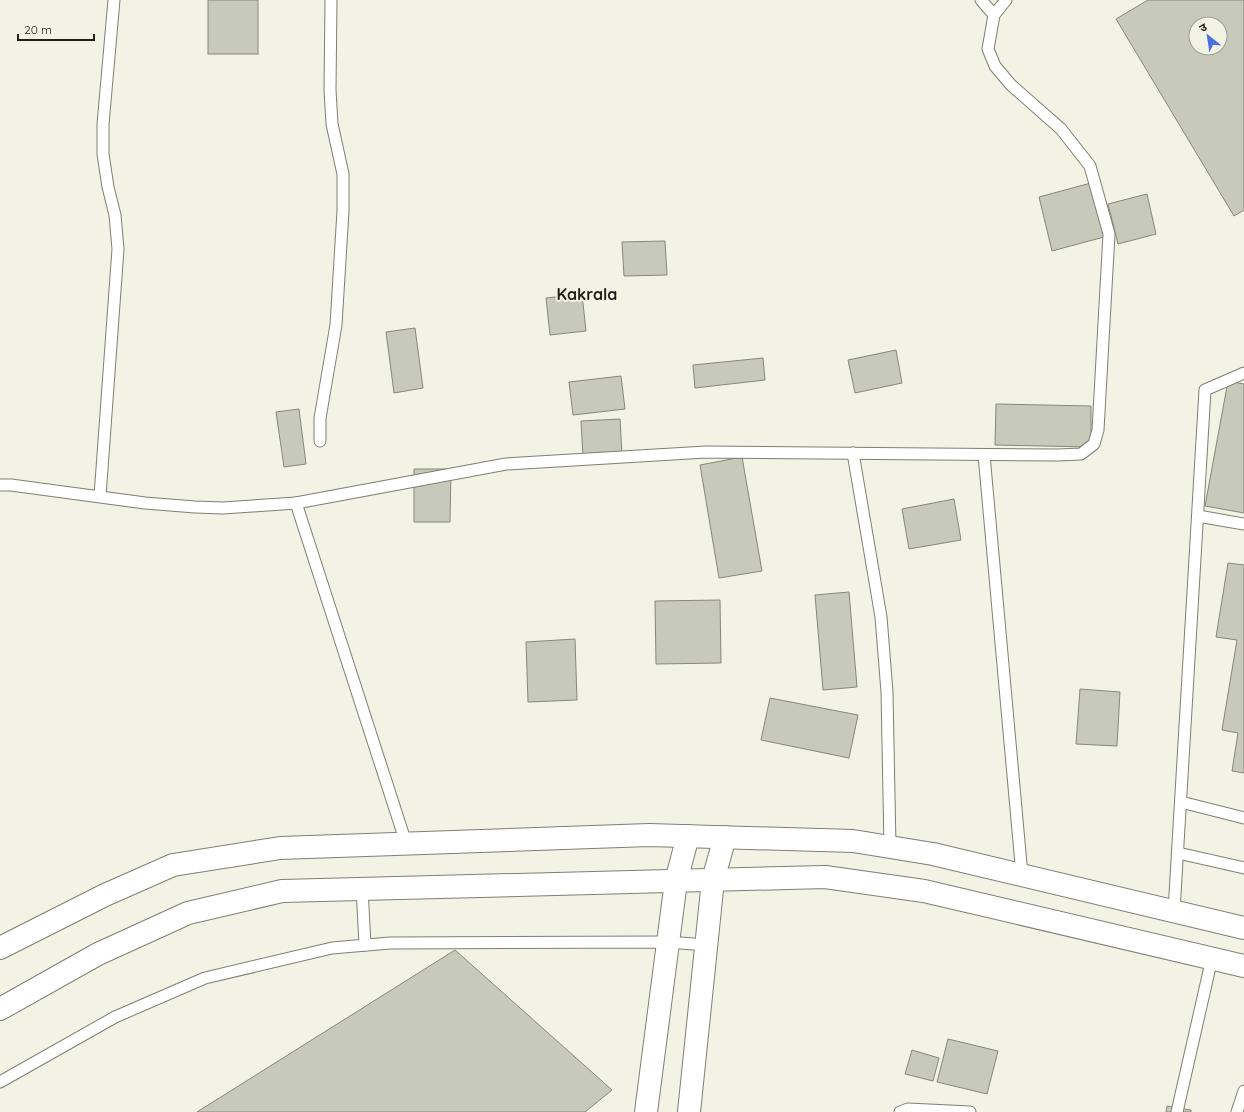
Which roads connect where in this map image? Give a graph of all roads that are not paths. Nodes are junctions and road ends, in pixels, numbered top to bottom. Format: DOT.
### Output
graph roads {
  1 [pos="114,0"];
  2 [pos="330,0"];
  3 [pos="981,0"];
  4 [pos="1006,0"];
  5 [pos="994,15"];
  6 [pos="1244,373"];
  7 [pos="320,441"];
  8 [pos="853,453"];
  9 [pos="984,454"];
  10 [pos="0,486"];
  11 [pos="100,496"];
  12 [pos="296,503"];
  13 [pos="1198,516"];
  14 [pos="1244,524"];
  15 [pos="1181,802"];
  16 [pos="1244,818"];
  17 [pos="688,836"];
  18 [pos="725,837"];
  19 [pos="406,843"];
  20 [pos="890,847"];
  21 [pos="1178,853"];
  22 [pos="1244,868"];
  23 [pos="1022,875"];
  24 [pos="713,880"];
  25 [pos="676,881"];
  26 [pos="362,888"];
  27 [pos="1174,911"];
  28 [pos="1244,928"];
  29 [pos="668,942"];
  30 [pos="365,945"];
  31 [pos="706,945"];
  32 [pos="0,948"];
  33 [pos="1212,958"];
  34 [pos="1244,966"];
  35 [pos="0,1009"];
  36 [pos="0,1082"];
  37 [pos="1244,1091"];
  38 [pos="646,1112"];
  39 [pos="689,1112"];
  40 [pos="900,1112"];
  41 [pos="970,1112"];
  42 [pos="1178,1112"];
  43 [pos="1237,1112"];
  1 -- 11 [label="lane"];
  2 -- 7 [label="lane"];
  3 -- 5 [label="lane"];
  4 -- 5 [label="lane"];
  5 -- 9 [label="lane"];
  6 -- 13 [label="lane"];
  8 -- 9 [label="lane"];
  8 -- 12 [label="lane"];
  8 -- 20 [label="lane"];
  9 -- 23 [label="lane"];
  10 -- 11 [label="lane"];
  11 -- 12 [label="lane"];
  12 -- 19 [label="lane"];
  13 -- 14 [label="lane"];
  13 -- 15 [label="lane"];
  15 -- 16 [label="lane"];
  15 -- 21 [label="lane"];
  17 -- 18 [label="street"];
  17 -- 19 [label="street"];
  17 -- 25 [label="street"];
  18 -- 20 [label="street"];
  18 -- 24 [label="street"];
  19 -- 32 [label="street"];
  20 -- 23 [label="street"];
  21 -- 22 [label="lane"];
  21 -- 27 [label="lane"];
  23 -- 27 [label="street"];
  24 -- 25 [label="street"];
  24 -- 31 [label="street"];
  24 -- 33 [label="street"];
  25 -- 26 [label="street"];
  25 -- 29 [label="street"];
  26 -- 30 [label="lane"];
  26 -- 35 [label="street"];
  27 -- 28 [label="street"];
  29 -- 30 [label="lane"];
  29 -- 31 [label="lane"];
  29 -- 38 [label="street"];
  30 -- 36 [label="lane"];
  31 -- 39 [label="street"];
  33 -- 34 [label="street"];
  33 -- 42 [label="lane"];
  37 -- 43 [label="lane"];
  40 -- 41 [label="lane"];
}
